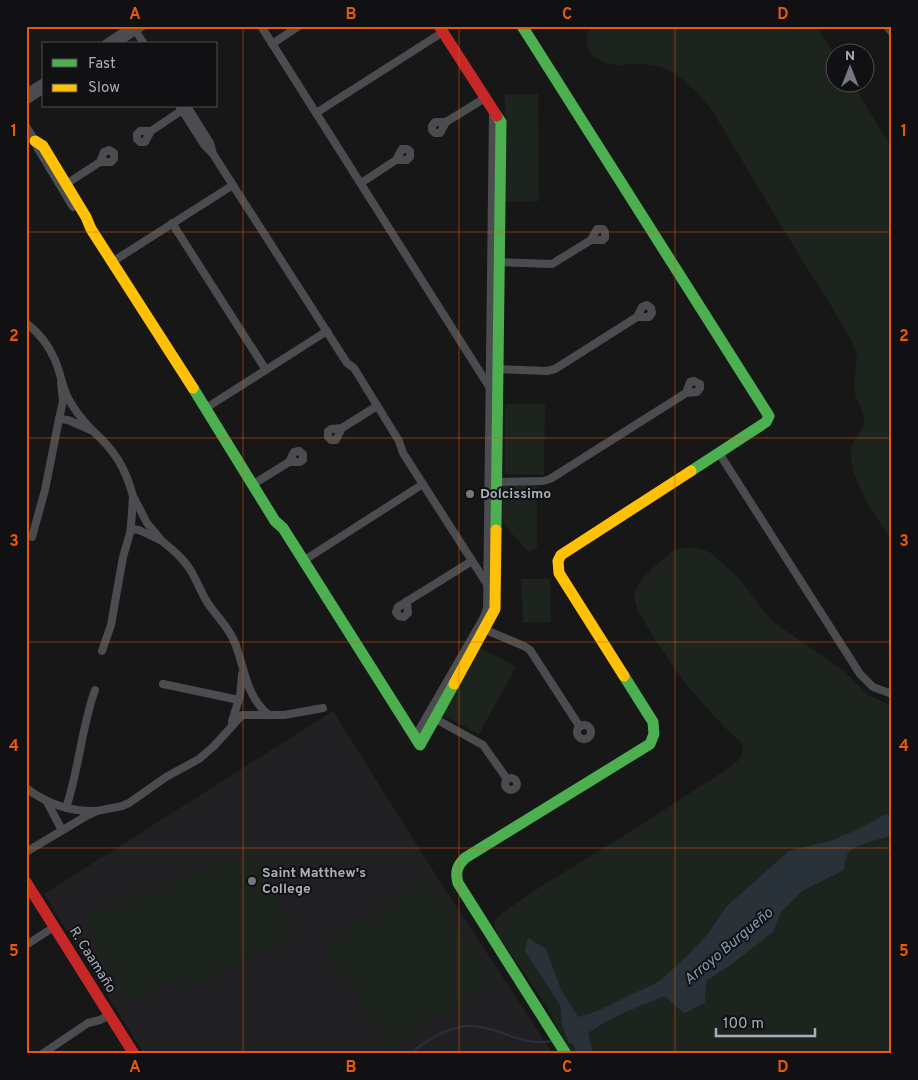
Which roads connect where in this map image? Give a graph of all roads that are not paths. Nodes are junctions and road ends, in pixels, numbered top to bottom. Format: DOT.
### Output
graph roads {
  1 [pos="144,26"];
  2 [pos="261,26"];
  3 [pos="299,26"];
  4 [pos="522,26"];
  5 [pos="887,26"];
  6 [pos="134,28"];
  7 [pos="441,29"];
  8 [pos="892,33"];
  9 [pos="108,42"];
  10 [pos="118,42"];
  11 [pos="143,42"];
  12 [pos="272,44"];
  13 [pos="42,83"];
  14 [pos="42,91"];
  15 [pos="26,93"];
  16 [pos="485,98"];
  17 [pos="26,100"];
  18 [pos="184,108"];
  19 [pos="316,113"];
  20 [pos="446,122"];
  21 [pos="26,126"];
  22 [pos="151,131"];
  23 [pos="35,141"];
  24 [pos="396,160"];
  25 [pos="100,162"];
  26 [pos="361,182"];
  27 [pos="233,185"];
  28 [pos="64,186"];
  29 [pos="172,223"];
  30 [pos="591,240"];
  31 [pos="112,262"];
  32 [pos="495,262"];
  33 [pos="637,318"];
  34 [pos="26,323"];
  35 [pos="327,331"];
  36 [pos="494,369"];
  37 [pos="266,370"];
  38 [pos="481,373"];
  39 [pos="61,382"];
  40 [pos="490,387"];
  41 [pos="686,393"];
  42 [pos="497,399"];
  43 [pos="72,404"];
  44 [pos="61,408"];
  45 [pos="206,408"];
  46 [pos="375,408"];
  47 [pos="76,413"];
  48 [pos="59,419"];
  49 [pos="70,421"];
  50 [pos="342,428"];
  51 [pos="93,431"];
  52 [pos="719,453"];
  53 [pos="289,462"];
  54 [pos="493,482"];
  55 [pos="255,484"];
  56 [pos="423,484"];
  57 [pos="132,496"];
  58 [pos="133,517"];
  59 [pos="144,520"];
  60 [pos="135,530"];
  61 [pos="32,538"];
  62 [pos="162,541"];
  63 [pos="472,560"];
  64 [pos="304,561"];
  65 [pos="492,567"];
  66 [pos="478,570"];
  67 [pos="488,585"];
  68 [pos="495,596"];
  69 [pos="407,601"];
  70 [pos="482,629"];
  71 [pos="102,651"];
  72 [pos="243,672"];
  73 [pos="163,684"];
  74 [pos="95,690"];
  75 [pos="892,694"];
  76 [pos="253,697"];
  77 [pos="239,700"];
  78 [pos="323,708"];
  79 [pos="249,711"];
  80 [pos="269,715"];
  81 [pos="431,717"];
  82 [pos="580,727"];
  83 [pos="229,728"];
  84 [pos="507,779"];
  85 [pos="26,788"];
  86 [pos="47,802"];
  87 [pos="67,808"];
  88 [pos="97,811"];
  89 [pos="55,816"];
  90 [pos="74,823"];
  91 [pos="62,830"];
  92 [pos="26,852"];
  93 [pos="26,882"];
  94 [pos="54,927"];
  95 [pos="26,945"];
  96 [pos="109,1015"];
  97 [pos="564,1050"];
  98 [pos="42,1054"];
  99 [pos="134,1054"];
  1 -- 6 [label="street"];
  2 -- 12 [label="street"];
  3 -- 12 [label="street"];
  4 -- 52 [label="street"];
  5 -- 8 [label="street"];
  6 -- 9 [label="street"];
  6 -- 10 [label="street"];
  6 -- 11 [label="street"];
  7 -- 16 [label="street"];
  7 -- 19 [label="street"];
  12 -- 19 [label="street"];
  13 -- 15 [label="street"];
  14 -- 17 [label="street"];
  16 -- 20 [label="street"];
  16 -- 32 [label="street"];
  18 -- 22 [label="street"];
  18 -- 27 [label="street"];
  19 -- 26 [label="street"];
  21 -- 23 [label="street"];
  23 -- 28 [label="street"];
  24 -- 26 [label="street"];
  25 -- 28 [label="street"];
  26 -- 38 [label="street"];
  27 -- 29 [label="street"];
  27 -- 35 [label="street"];
  28 -- 31 [label="street"];
  29 -- 31 [label="street"];
  29 -- 37 [label="street"];
  30 -- 32 [label="street"];
  31 -- 45 [label="street"];
  32 -- 36 [label="street"];
  33 -- 36 [label="street"];
  34 -- 39 [label="street"];
  35 -- 37 [label="street"];
  35 -- 46 [label="street"];
  36 -- 38 [label="street"];
  36 -- 40 [label="street"];
  36 -- 42 [label="street"];
  37 -- 45 [label="street"];
  38 -- 40 [label="street"];
  39 -- 43 [label="street"];
  39 -- 44 [label="street"];
  40 -- 42 [label="street"];
  40 -- 54 [label="street"];
  41 -- 54 [label="street"];
  42 -- 54 [label="street"];
  43 -- 44 [label="street"];
  43 -- 47 [label="street"];
  44 -- 48 [label="street"];
  45 -- 55 [label="street"];
  46 -- 50 [label="street"];
  46 -- 56 [label="street"];
  47 -- 49 [label="street"];
  47 -- 51 [label="street"];
  48 -- 49 [label="street"];
  48 -- 61 [label="street"];
  49 -- 51 [label="street"];
  51 -- 57 [label="street"];
  52 -- 75 [label="street"];
  52 -- 97 [label="street"];
  53 -- 55 [label="street"];
  54 -- 65 [label="street"];
  55 -- 64 [label="street"];
  56 -- 63 [label="street"];
  56 -- 64 [label="street"];
  57 -- 58 [label="street"];
  57 -- 59 [label="street"];
  58 -- 59 [label="street"];
  58 -- 60 [label="street"];
  59 -- 60 [label="street"];
  59 -- 62 [label="street"];
  60 -- 62 [label="street"];
  60 -- 71 [label="street"];
  62 -- 72 [label="street"];
  63 -- 66 [label="street"];
  63 -- 69 [label="street"];
  64 -- 81 [label="street"];
  65 -- 66 [label="street"];
  65 -- 67 [label="street"];
  65 -- 68 [label="street"];
  66 -- 67 [label="street"];
  67 -- 68 [label="street"];
  67 -- 70 [label="street"];
  68 -- 70 [label="street"];
  70 -- 81 [label="street"];
  70 -- 82 [label="street"];
  72 -- 76 [label="street"];
  72 -- 77 [label="street"];
  73 -- 77 [label="street"];
  74 -- 87 [label="street"];
  76 -- 77 [label="street"];
  76 -- 79 [label="street"];
  76 -- 80 [label="street"];
  77 -- 79 [label="street"];
  77 -- 83 [label="street"];
  78 -- 80 [label="street"];
  79 -- 80 [label="street"];
  79 -- 83 [label="street"];
  81 -- 84 [label="street"];
  83 -- 88 [label="street"];
  85 -- 86 [label="street"];
  86 -- 87 [label="street"];
  86 -- 89 [label="street"];
  87 -- 88 [label="street"];
  87 -- 89 [label="street"];
  87 -- 90 [label="street"];
  88 -- 90 [label="street"];
  89 -- 91 [label="street"];
  90 -- 91 [label="street"];
  91 -- 92 [label="street"];
  93 -- 94 [label="street, R. Caamaño"];
  94 -- 95 [label="street"];
  94 -- 96 [label="street, R. Caamaño"];
  96 -- 98 [label="street"];
  96 -- 99 [label="street, R. Caamaño"];
}
